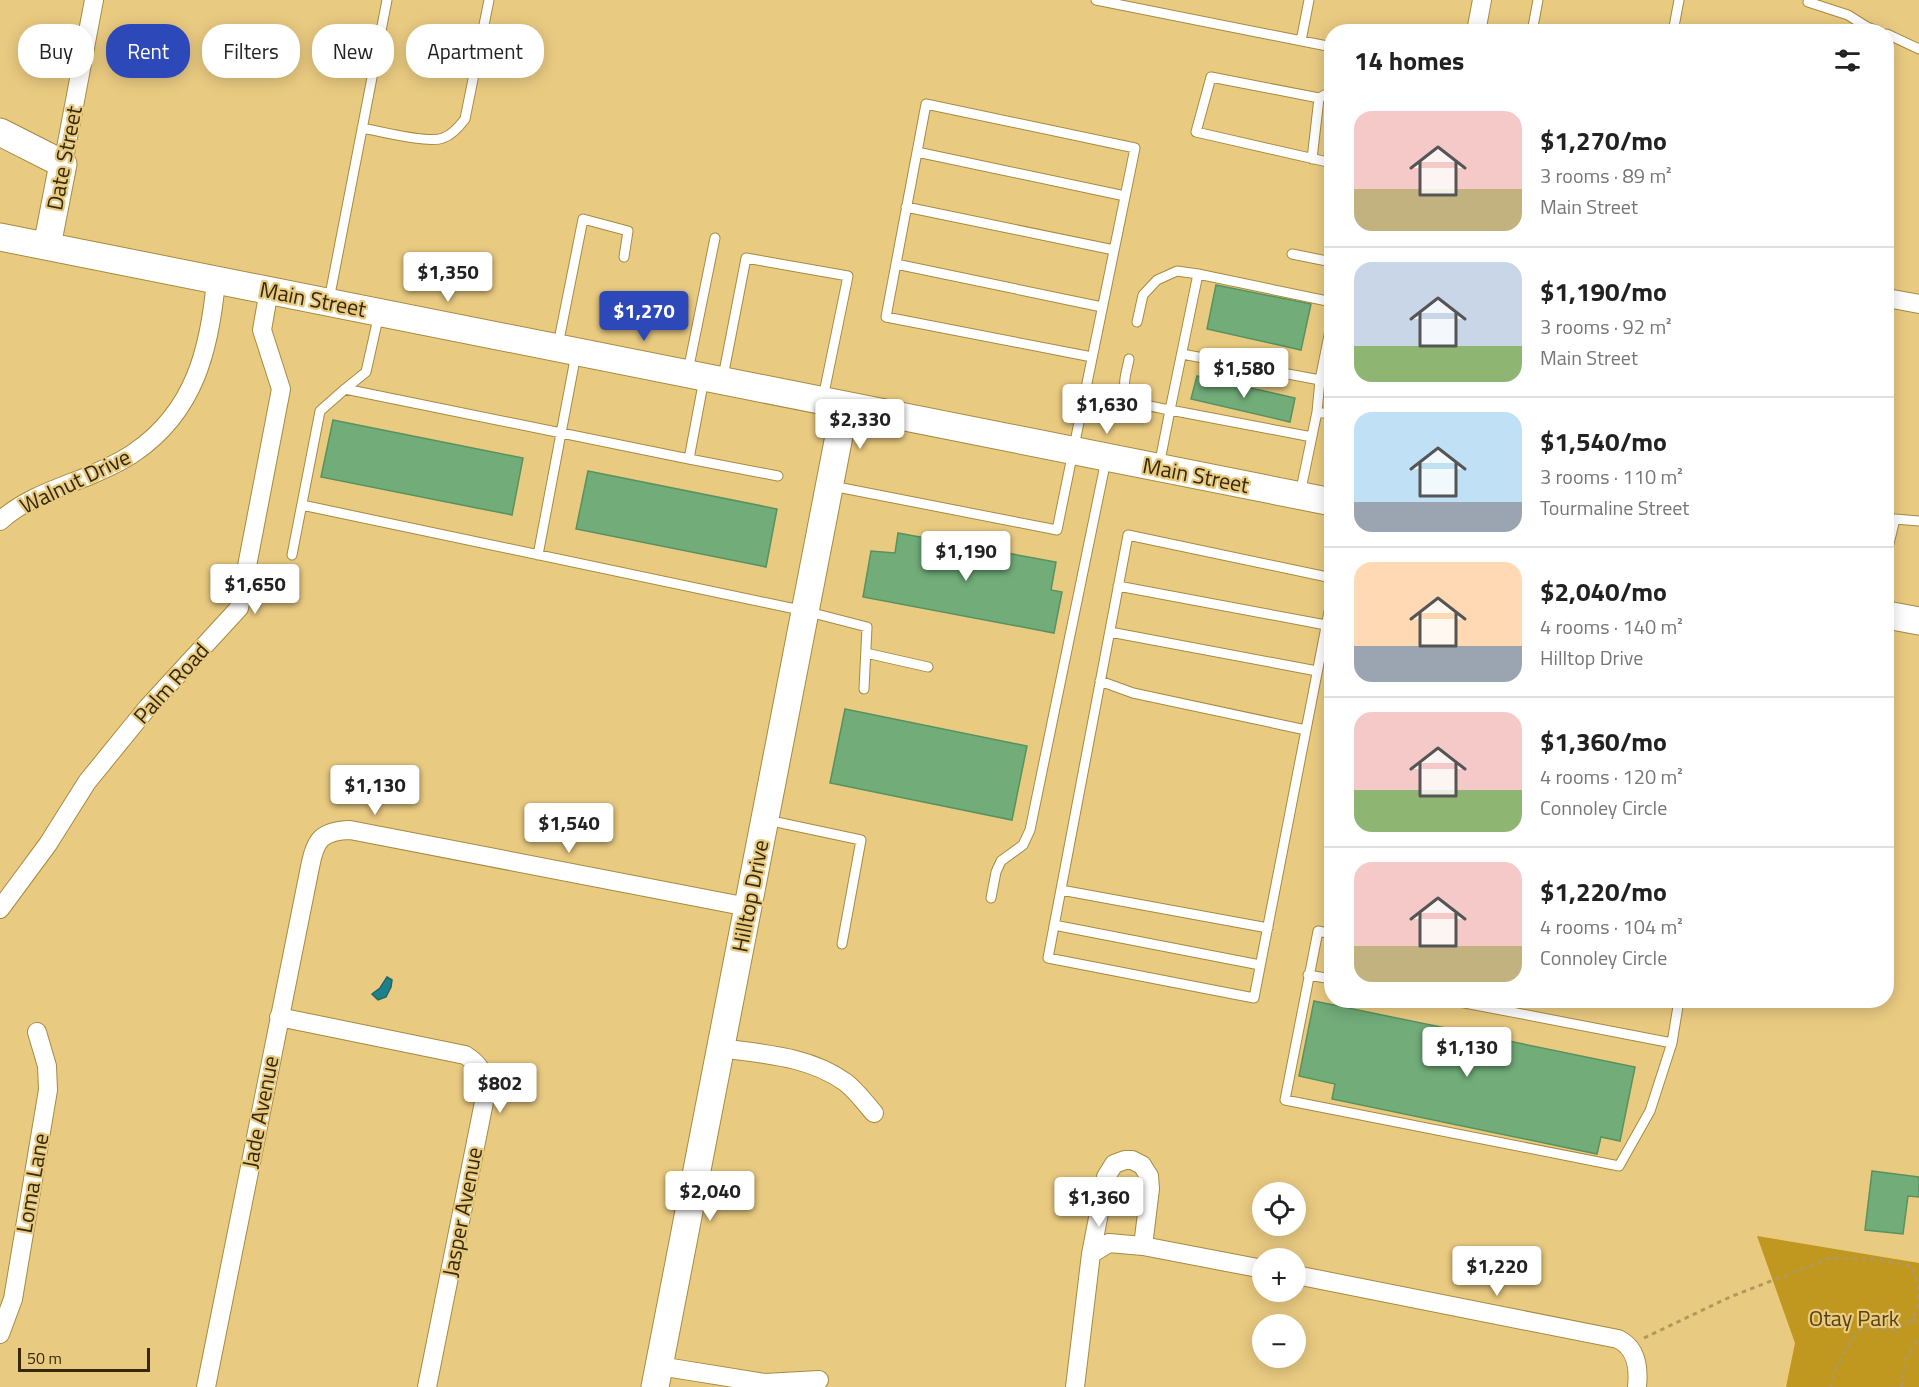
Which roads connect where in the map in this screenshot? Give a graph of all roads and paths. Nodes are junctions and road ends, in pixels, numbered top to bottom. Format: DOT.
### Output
graph roads {
  1 [pos="94,0"];
  2 [pos="387,0"];
  3 [pos="489,0"];
  4 [pos="1096,0"];
  5 [pos="1309,0"];
  6 [pos="1482,0"];
  7 [pos="1538,0"];
  8 [pos="1679,0"];
  9 [pos="1808,2"];
  10 [pos="1478,24"];
  11 [pos="1534,24"];
  12 [pos="1674,24"];
  13 [pos="1863,24"];
  14 [pos="1894,37"];
  15 [pos="1300,41"];
  16 [pos="1324,46"];
  17 [pos="1919,49"];
  18 [pos="1324,95"];
  19 [pos="1318,98"];
  20 [pos="362,128"];
  21 [pos="0,132"];
  22 [pos="917,152"];
  23 [pos="1312,159"];
  24 [pos="1324,161"];
  25 [pos="63,164"];
  26 [pos="1125,196"];
  27 [pos="906,207"];
  28 [pos="0,237"];
  29 [pos="716,238"];
  30 [pos="47,246"];
  31 [pos="1114,250"];
  32 [pos="1292,254"];
  33 [pos="624,257"];
  34 [pos="1324,260"];
  35 [pos="896,264"];
  36 [pos="1198,274"];
  37 [pos="216,280"];
  38 [pos="269,290"];
  39 [pos="1894,299"];
  40 [pos="1324,300"];
  41 [pos="329,302"];
  42 [pos="1919,304"];
  43 [pos="1102,307"];
  44 [pos="379,312"];
  45 [pos="1137,322"];
  46 [pos="567,350"];
  47 [pos="1182,354"];
  48 [pos="1092,357"];
  49 [pos="1129,358"];
  50 [pos="1324,360"];
  51 [pos="705,377"];
  52 [pos="1320,380"];
  53 [pos="345,389"];
  54 [pos="834,403"];
  55 [pos="1170,410"];
  56 [pos="1317,412"];
  57 [pos="1324,413"];
  58 [pos="561,433"];
  59 [pos="1312,437"];
  60 [pos="1073,450"];
  61 [pos="1106,458"];
  62 [pos="689,459"];
  63 [pos="1159,468"];
  64 [pos="778,476"];
  65 [pos="830,486"];
  66 [pos="1300,496"];
  67 [pos="1324,500"];
  68 [pos="302,505"];
  69 [pos="0,521"];
  70 [pos="1919,521"];
  71 [pos="1894,523"];
  72 [pos="292,555"];
  73 [pos="538,555"];
  74 [pos="1324,576"];
  75 [pos="1118,586"];
  76 [pos="805,611"];
  77 [pos="1894,616"];
  78 [pos="1919,621"];
  79 [pos="1324,625"];
  80 [pos="1110,632"];
  81 [pos="1324,635"];
  82 [pos="866,653"];
  83 [pos="928,667"];
  84 [pos="1317,671"];
  85 [pos="1100,681"];
  86 [pos="864,689"];
  87 [pos="1306,730"];
  88 [pos="765,819"];
  89 [pos="1061,890"];
  90 [pos="991,898"];
  91 [pos="748,907"];
  92 [pos="0,909"];
  93 [pos="1054,926"];
  94 [pos="1268,928"];
  95 [pos="1324,932"];
  96 [pos="842,944"];
  97 [pos="1260,965"];
  98 [pos="1308,975"];
  99 [pos="1324,978"];
  100 [pos="1510,1008"];
  101 [pos="1678,1008"];
  102 [pos="279,1017"];
  103 [pos="37,1032"];
  104 [pos="1672,1043"];
  105 [pos="720,1048"];
  106 [pos="874,1113"];
  107 [pos="1143,1246"];
  108 [pos="1091,1254"];
  109 [pos="1252,1267"];
  110 [pos="1306,1277"];
  111 [pos="1919,1291"];
  112 [pos="1913,1319"];
  113 [pos="1919,1323"];
  114 [pos="1659,1331"];
  115 [pos="0,1334"];
  116 [pos="1919,1337"];
  117 [pos="656,1377"];
  118 [pos="819,1380"];
  119 [pos="1637,1384"];
  120 [pos="206,1387"];
  121 [pos="427,1387"];
  122 [pos="1075,1387"];
  123 [pos="1830,1387"];
  124 [pos="1900,1387"];
  1 -- 25 [label="street, Date Street"];
  2 -- 20 [label="lane"];
  3 -- 20 [label="lane"];
  4 -- 15 [label="lane"];
  5 -- 15 [label="lane"];
  6 -- 10 [label="street"];
  7 -- 11 [label="lane"];
  8 -- 12 [label="lane"];
  9 -- 13 [label="lane"];
  14 -- 17 [label="lane"];
  15 -- 16 [label="lane"];
  18 -- 19 [label="lane"];
  19 -- 23 [label="lane"];
  19 -- 23 [label="lane"];
  20 -- 41 [label="lane"];
  21 -- 25 [label="main road"];
  22 -- 26 [label="lane"];
  22 -- 26 [label="lane"];
  22 -- 27 [label="lane"];
  23 -- 24 [label="lane"];
  25 -- 30 [label="main road, Date Street"];
  26 -- 31 [label="lane"];
  27 -- 31 [label="lane"];
  27 -- 35 [label="lane"];
  28 -- 30 [label="main road, Main Street"];
  29 -- 51 [label="lane"];
  30 -- 37 [label="main road, Main Street"];
  31 -- 43 [label="lane"];
  32 -- 34 [label="lane"];
  33 -- 46 [label="lane"];
  35 -- 43 [label="lane"];
  35 -- 48 [label="lane"];
  36 -- 40 [label="lane"];
  36 -- 45 [label="lane"];
  36 -- 47 [label="lane"];
  37 -- 38 [label="main road, Main Street"];
  37 -- 69 [label="street, Walnut Drive"];
  38 -- 41 [label="main road, Main Street"];
  38 -- 92 [label="street, Palm Road"];
  39 -- 42 [label="street"];
  41 -- 44 [label="main road, Main Street"];
  43 -- 48 [label="lane"];
  44 -- 46 [label="main road, Main Street"];
  44 -- 53 [label="lane"];
  46 -- 51 [label="main road, Main Street"];
  46 -- 58 [label="lane"];
  47 -- 52 [label="lane"];
  47 -- 55 [label="lane"];
  48 -- 60 [label="lane"];
  49 -- 55 [label="lane"];
  50 -- 52 [label="lane"];
  51 -- 54 [label="main road, Main Street"];
  51 -- 54 [label="lane"];
  51 -- 62 [label="lane"];
  52 -- 56 [label="lane"];
  53 -- 58 [label="lane"];
  53 -- 68 [label="lane"];
  54 -- 60 [label="main road, Main Street"];
  54 -- 65 [label="main road, Hilltop Drive"];
  55 -- 59 [label="lane"];
  55 -- 63 [label="lane"];
  56 -- 57 [label="lane"];
  56 -- 59 [label="lane"];
  58 -- 62 [label="lane"];
  58 -- 73 [label="lane"];
  59 -- 66 [label="lane"];
  60 -- 61 [label="main road, Main Street"];
  60 -- 65 [label="lane"];
  61 -- 63 [label="main road, Main Street"];
  61 -- 90 [label="lane"];
  62 -- 64 [label="lane"];
  63 -- 66 [label="main road, Main Street"];
  65 -- 76 [label="main road, Hilltop Drive"];
  66 -- 67 [label="main road, Main Street"];
  68 -- 72 [label="lane"];
  68 -- 73 [label="lane"];
  70 -- 71 [label="lane"];
  73 -- 76 [label="lane"];
  74 -- 75 [label="lane"];
  75 -- 79 [label="lane"];
  75 -- 80 [label="lane"];
  76 -- 82 [label="lane"];
  76 -- 88 [label="main road, Hilltop Drive"];
  77 -- 78 [label="main road"];
  80 -- 84 [label="lane"];
  80 -- 85 [label="lane"];
  81 -- 84 [label="lane"];
  82 -- 83 [label="lane"];
  82 -- 86 [label="lane"];
  84 -- 87 [label="lane"];
  85 -- 87 [label="lane"];
  85 -- 89 [label="lane"];
  87 -- 94 [label="lane"];
  88 -- 91 [label="main road, Hilltop Drive"];
  88 -- 96 [label="lane"];
  89 -- 93 [label="lane"];
  89 -- 94 [label="lane"];
  91 -- 102 [label="street, Jade Avenue"];
  91 -- 105 [label="main road, Hilltop Drive"];
  93 -- 97 [label="lane"];
  93 -- 97 [label="lane"];
  94 -- 97 [label="lane"];
  95 -- 98 [label="lane"];
  98 -- 99 [label="lane"];
  98 -- 104 [label="lane"];
  100 -- 104 [label="lane"];
  101 -- 104 [label="lane"];
  102 -- 120 [label="street, Jade Avenue"];
  102 -- 121 [label="street, Jasper Avenue"];
  103 -- 115 [label="street, Loma Lane"];
  105 -- 106 [label="street"];
  105 -- 117 [label="main road, Hilltop Drive"];
  107 -- 108 [label="street"];
  107 -- 108 [label="street"];
  107 -- 109 [label="street"];
  108 -- 122 [label="street"];
  110 -- 119 [label="street"];
  111 -- 112 [label="path"];
  111 -- 114 [label="path"];
  112 -- 113 [label="path"];
  112 -- 123 [label="path"];
  116 -- 124 [label="path"];
  117 -- 118 [label="street"];
}
